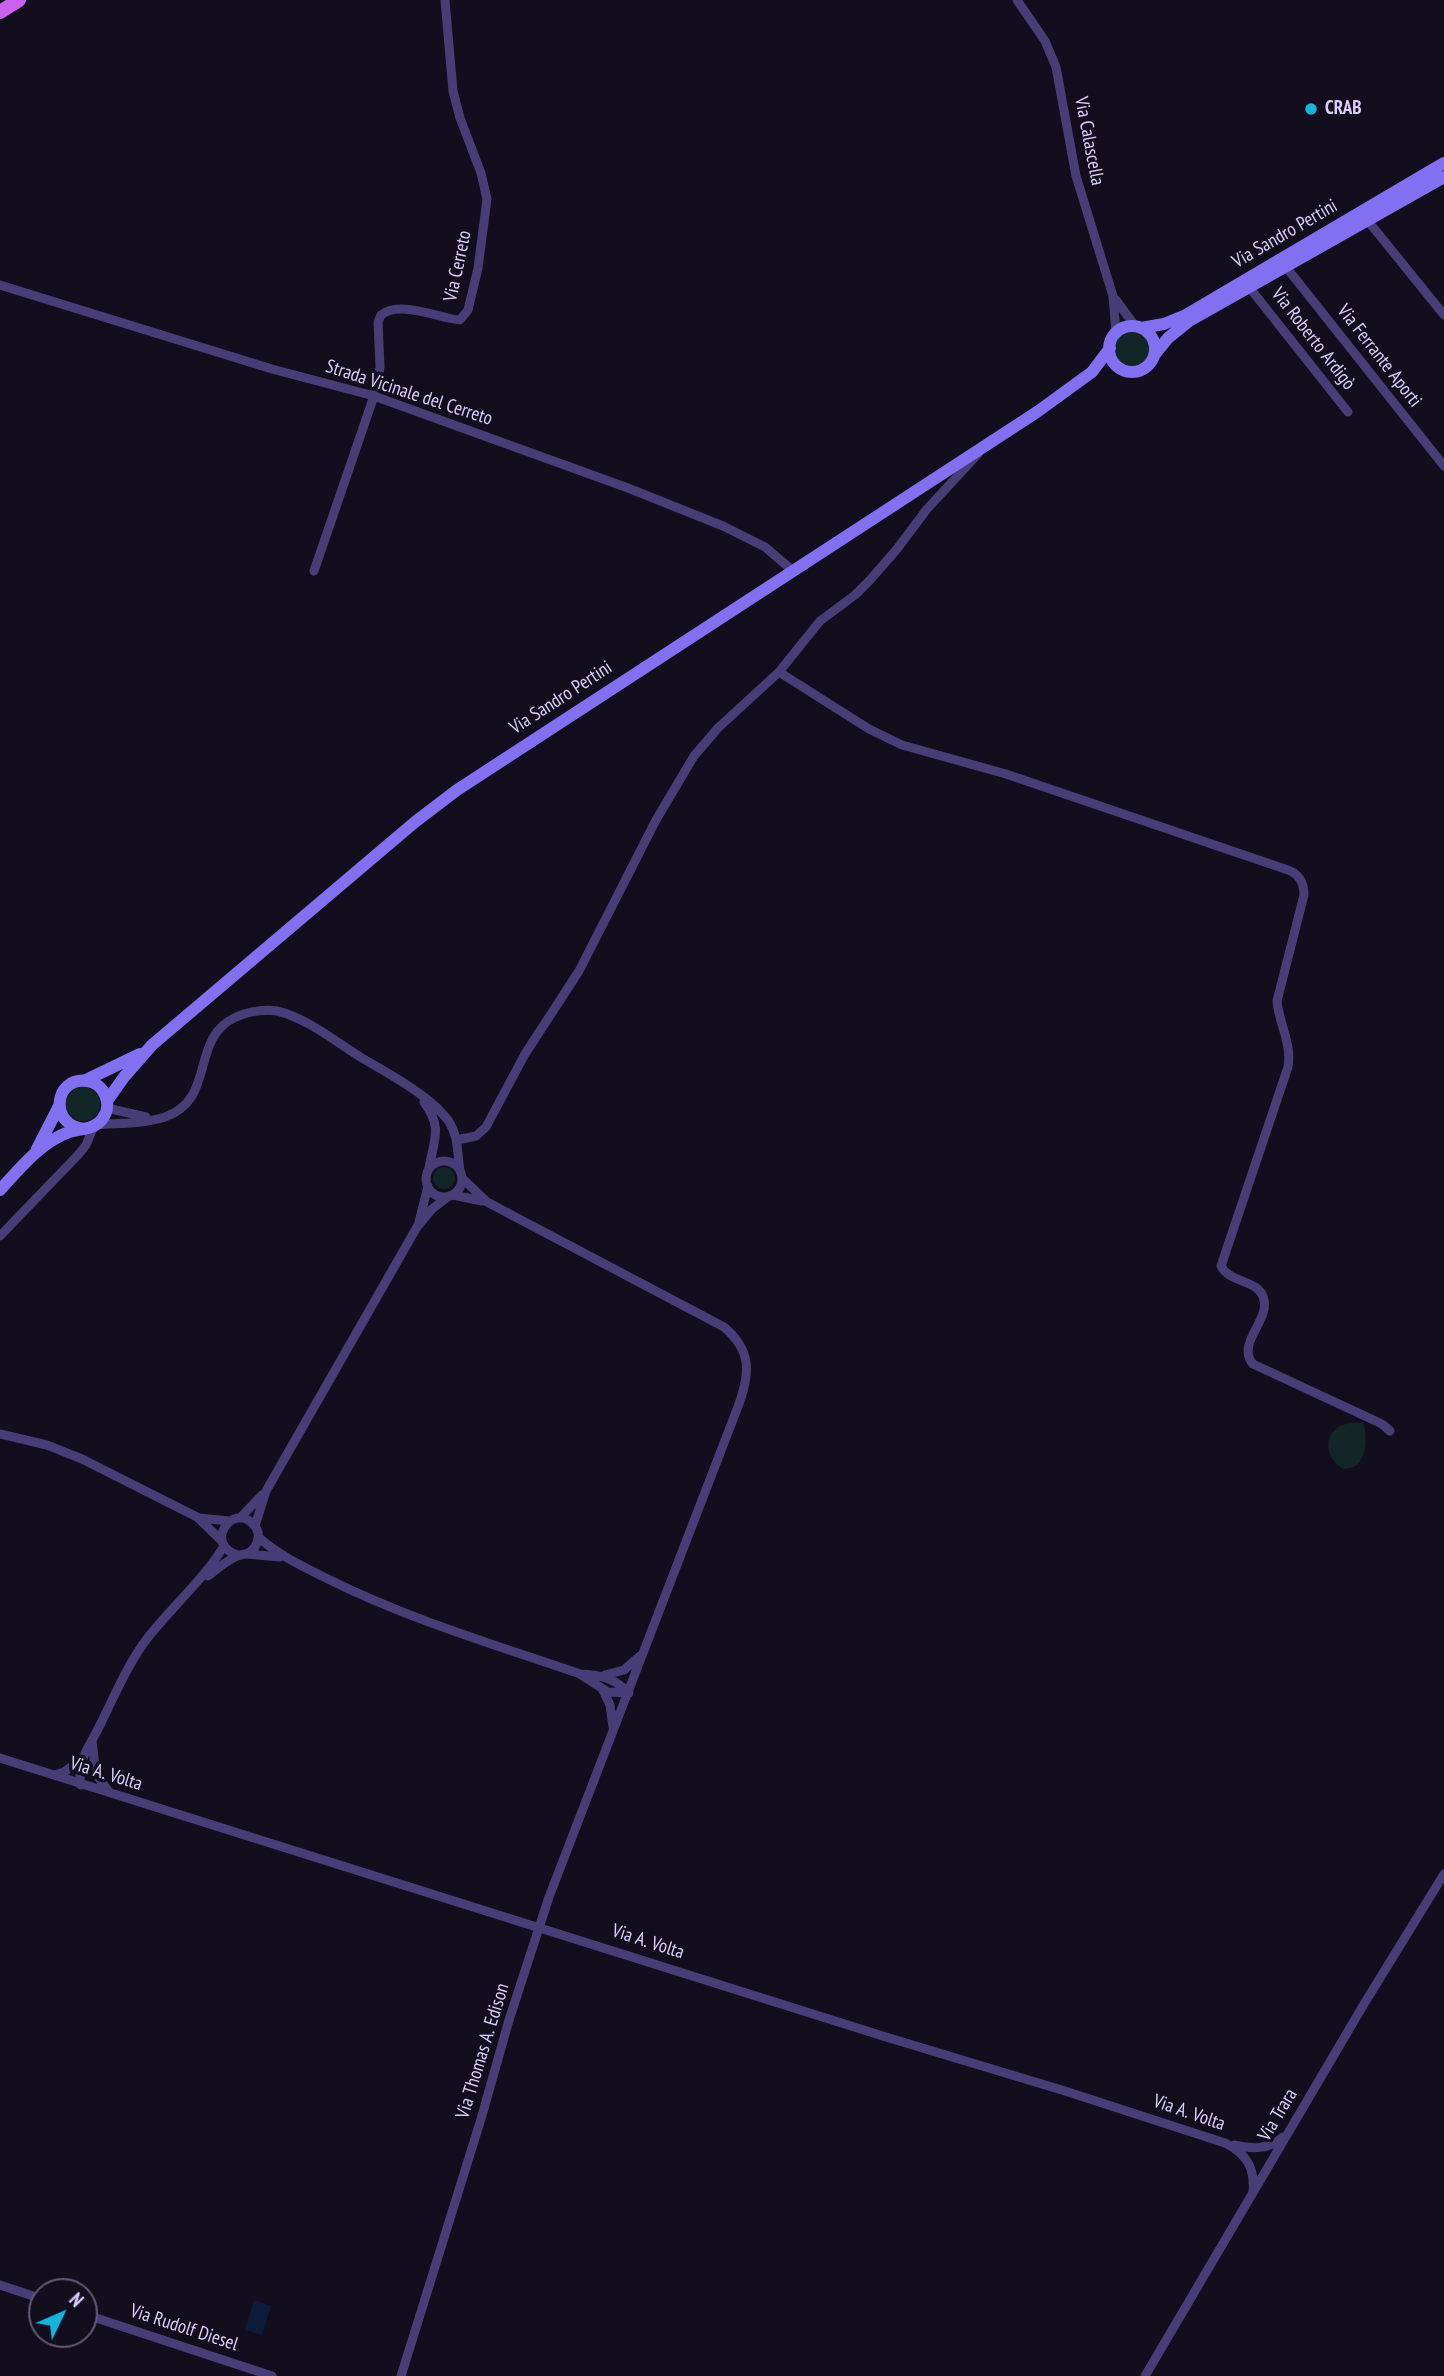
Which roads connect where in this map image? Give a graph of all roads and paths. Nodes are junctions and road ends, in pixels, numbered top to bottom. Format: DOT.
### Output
graph roads {
  1 [pos="19,0"];
  2 [pos="446,0"];
  3 [pos="1017,0"];
  4 [pos="0,12"];
  5 [pos="1444,163"];
  6 [pos="1444,177"];
  7 [pos="1368,221"];
  8 [pos="1286,267"];
  9 [pos="0,285"];
  10 [pos="1250,287"];
  11 [pos="1113,296"];
  12 [pos="1444,315"];
  13 [pos="1138,327"];
  14 [pos="1116,333"];
  15 [pos="1110,348"];
  16 [pos="1155,354"];
  17 [pos="1123,370"];
  18 [pos="1080,382"];
  19 [pos="374,396"];
  20 [pos="1348,412"];
  21 [pos="983,447"];
  22 [pos="1444,466"];
  23 [pos="792,570"];
  24 [pos="314,571"];
  25 [pos="779,672"];
  26 [pos="146,1051"];
  27 [pos="86,1080"];
  28 [pos="417,1092"];
  29 [pos="107,1104"];
  30 [pos="59,1106"];
  31 [pos="158,1119"];
  32 [pos="92,1126"];
  33 [pos="457,1140"];
  34 [pos="33,1154"];
  35 [pos="429,1168"];
  36 [pos="461,1174"];
  37 [pos="428,1186"];
  38 [pos="0,1190"];
  39 [pos="451,1196"];
  40 [pos="487,1202"];
  41 [pos="417,1227"];
  42 [pos="0,1236"];
  43 [pos="1390,1431"];
  44 [pos="0,1434"];
  45 [pos="266,1491"];
  46 [pos="197,1517"];
  47 [pos="240,1518"];
  48 [pos="229,1521"];
  49 [pos="255,1526"];
  50 [pos="258,1537"];
  51 [pos="223,1543"];
  52 [pos="242,1554"];
  53 [pos="288,1559"];
  54 [pos="199,1583"];
  55 [pos="646,1645"];
  56 [pos="580,1674"];
  57 [pos="603,1676"];
  58 [pos="602,1689"];
  59 [pos="629,1693"];
  60 [pos="611,1740"];
  61 [pos="92,1741"];
  62 [pos="0,1758"];
  63 [pos="82,1758"];
  64 [pos="94,1761"];
  65 [pos="53,1775"];
  66 [pos="81,1785"];
  67 [pos="110,1793"];
  68 [pos="1444,1874"];
  69 [pos="540,1927"];
  70 [pos="1301,2112"];
  71 [pos="1225,2143"];
  72 [pos="1253,2192"];
  73 [pos="0,2285"];
  74 [pos="28,2294"];
  75 [pos="98,2319"];
  76 [pos="272,2376"];
  77 [pos="401,2376"];
  78 [pos="1145,2376"];
  1 -- 4 [label="main road"];
  2 -- 19 [label="street, Via Cerreto"];
  3 -- 11 [label="street, Via Calascella"];
  5 -- 13 [label="main road, Via Sandro Pertini"];
  6 -- 7 [label="main road, Via Sandro Pertini"];
  7 -- 8 [label="main road, Via Sandro Pertini"];
  7 -- 12 [label="street"];
  8 -- 10 [label="main road, Via Sandro Pertini"];
  8 -- 22 [label="street, Via Ferrante Aporti"];
  9 -- 19 [label="street, Strada Vicinale del Cerreto"];
  10 -- 16 [label="main road, Via Sandro Pertini"];
  10 -- 20 [label="street, Via Roberto Ardigò"];
  11 -- 13 [label="street, Via Calascella"];
  11 -- 14 [label="street, Via Calascella"];
  13 -- 14 [label="main road, Via Sandro Pertini"];
  13 -- 16 [label="main road"];
  14 -- 15 [label="main road, Via Sandro Pertini"];
  15 -- 17 [label="main road"];
  15 -- 18 [label="main road, Via Sandro Pertini"];
  16 -- 17 [label="main road, Via Sandro Pertini"];
  17 -- 18 [label="main road, Via Sandro Pertini"];
  18 -- 21 [label="main road, Via Sandro Pertini"];
  19 -- 23 [label="street, Strada Vicinale del Cerreto"];
  19 -- 24 [label="street, Via Cerreto"];
  21 -- 23 [label="main road, Via Sandro Pertini"];
  21 -- 25 [label="street"];
  23 -- 26 [label="main road, Via Sandro Pertini"];
  25 -- 33 [label="street"];
  25 -- 43 [label="street"];
  26 -- 27 [label="main road"];
  26 -- 29 [label="main road, Via Sandro Pertini"];
  27 -- 29 [label="main road"];
  27 -- 30 [label="main road"];
  28 -- 31 [label="street"];
  28 -- 33 [label="street"];
  28 -- 35 [label="street"];
  29 -- 31 [label="street"];
  29 -- 32 [label="main road, Via Sandro Pertini"];
  30 -- 32 [label="main road"];
  30 -- 34 [label="main road"];
  31 -- 32 [label="street"];
  32 -- 34 [label="main road"];
  32 -- 42 [label="street"];
  33 -- 36 [label="street"];
  34 -- 38 [label="main road"];
  35 -- 36 [label="street"];
  35 -- 37 [label="street"];
  36 -- 39 [label="street"];
  36 -- 40 [label="street"];
  37 -- 39 [label="street"];
  37 -- 41 [label="street"];
  39 -- 40 [label="street"];
  39 -- 41 [label="street"];
  40 -- 55 [label="street, Via Thomas A. Edison"];
  41 -- 45 [label="street"];
  44 -- 46 [label="street"];
  45 -- 47 [label="street"];
  45 -- 49 [label="street"];
  46 -- 48 [label="street"];
  46 -- 51 [label="street"];
  47 -- 48 [label="street"];
  47 -- 49 [label="street"];
  48 -- 51 [label="street"];
  49 -- 50 [label="street"];
  50 -- 52 [label="street"];
  50 -- 53 [label="street"];
  51 -- 52 [label="street"];
  51 -- 54 [label="street"];
  52 -- 53 [label="street"];
  52 -- 54 [label="street"];
  53 -- 56 [label="street"];
  54 -- 61 [label="street"];
  55 -- 57 [label="street"];
  55 -- 59 [label="street, Via Thomas A. Edison"];
  56 -- 57 [label="street"];
  56 -- 58 [label="street"];
  57 -- 59 [label="street"];
  58 -- 59 [label="street"];
  58 -- 60 [label="street"];
  59 -- 60 [label="street, Via Thomas A. Edison"];
  60 -- 69 [label="street, Via Thomas A. Edison"];
  61 -- 63 [label="street"];
  61 -- 64 [label="street"];
  62 -- 65 [label="street, Via A. Volta"];
  63 -- 65 [label="street"];
  63 -- 66 [label="street"];
  64 -- 66 [label="street"];
  64 -- 67 [label="street"];
  65 -- 66 [label="street, Via A. Volta"];
  66 -- 67 [label="street, Via A. Volta"];
  67 -- 69 [label="street, Via A. Volta"];
  68 -- 70 [label="street, Via Trara"];
  69 -- 71 [label="street, Via A. Volta"];
  69 -- 77 [label="street, Via Thomas A. Edison"];
  70 -- 71 [label="street"];
  70 -- 72 [label="street, Via Trara"];
  71 -- 72 [label="street, Via A. Volta"];
  72 -- 78 [label="street, Via Trara"];
  73 -- 74 [label="street"];
  75 -- 76 [label="street, Via Rudolf Diesel"];
}
